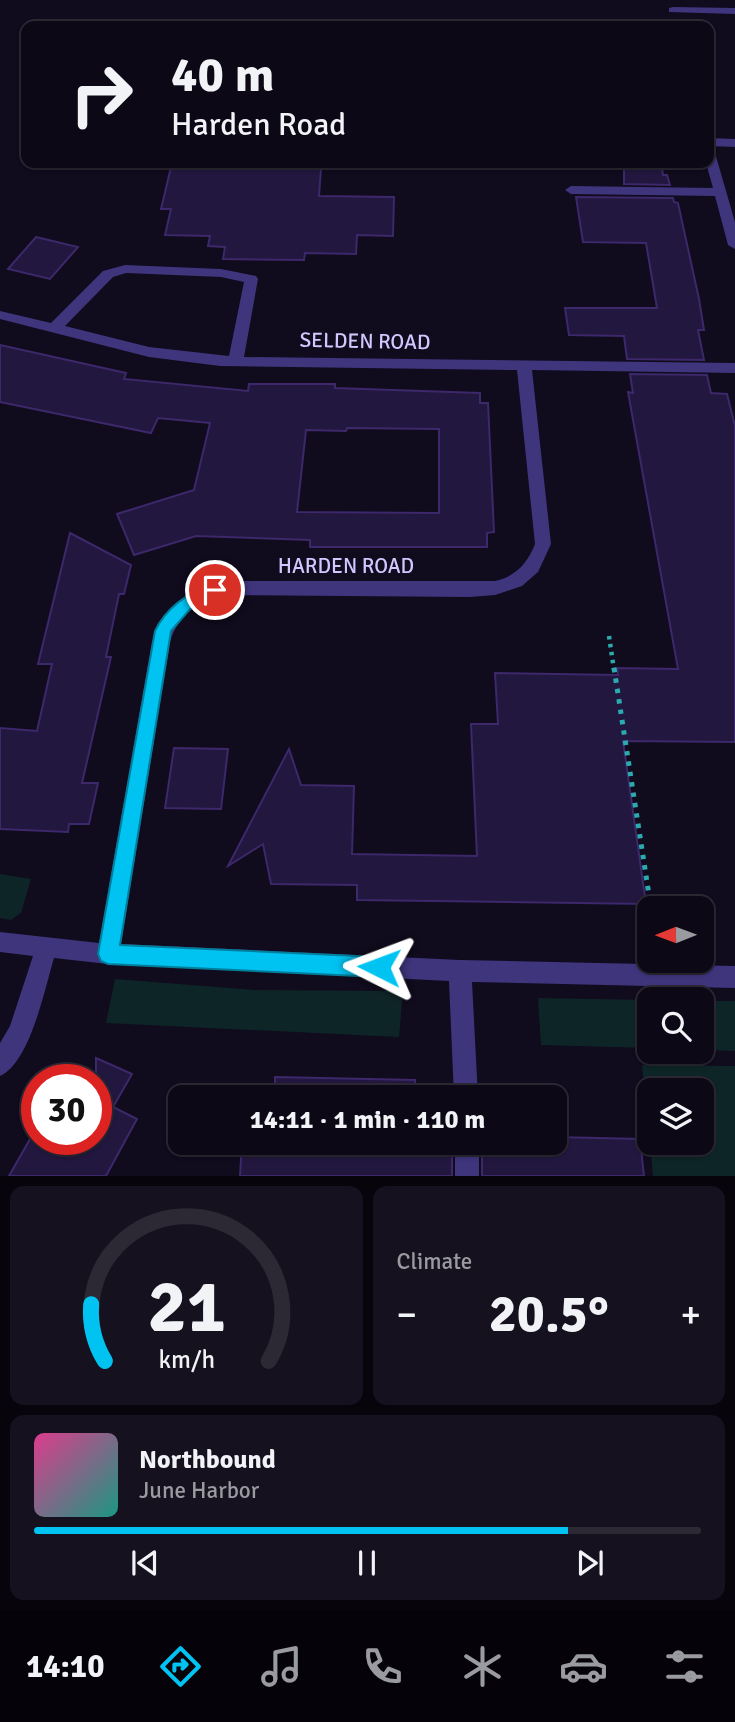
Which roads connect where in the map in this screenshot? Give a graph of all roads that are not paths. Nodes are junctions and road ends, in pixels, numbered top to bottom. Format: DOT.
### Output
graph roads {
  1 [pos="671,5"];
  2 [pos="735,11"];
  3 [pos="714,142"];
  4 [pos="735,142"];
  5 [pos="713,168"];
  6 [pos="571,190"];
  7 [pos="720,192"];
  8 [pos="735,245"];
  9 [pos="0,316"];
  10 [pos="52,330"];
  11 [pos="236,361"];
  12 [pos="524,364"];
  13 [pos="735,368"];
  14 [pos="0,942"];
  15 [pos="46,949"];
  16 [pos="108,954"];
  17 [pos="460,971"];
  18 [pos="735,977"];
  19 [pos="0,1064"];
  20 [pos="465,1085"];
  21 [pos="467,1155"];
  22 [pos="467,1176"];
  1 -- 2 [label="street"];
  3 -- 4 [label="street"];
  5 -- 7 [label="street"];
  6 -- 7 [label="street"];
  7 -- 8 [label="street"];
  9 -- 10 [label="street, SELDEN ROAD"];
  10 -- 11 [label="street, SELDEN ROAD"];
  10 -- 11 [label="street"];
  11 -- 12 [label="street, SELDEN ROAD"];
  12 -- 13 [label="street, SELDEN ROAD"];
  12 -- 16 [label="street, HARDEN ROAD"];
  14 -- 15 [label="street"];
  15 -- 16 [label="street"];
  15 -- 19 [label="street"];
  16 -- 17 [label="street"];
  17 -- 18 [label="street"];
  17 -- 20 [label="street"];
  21 -- 22 [label="street"];
}
